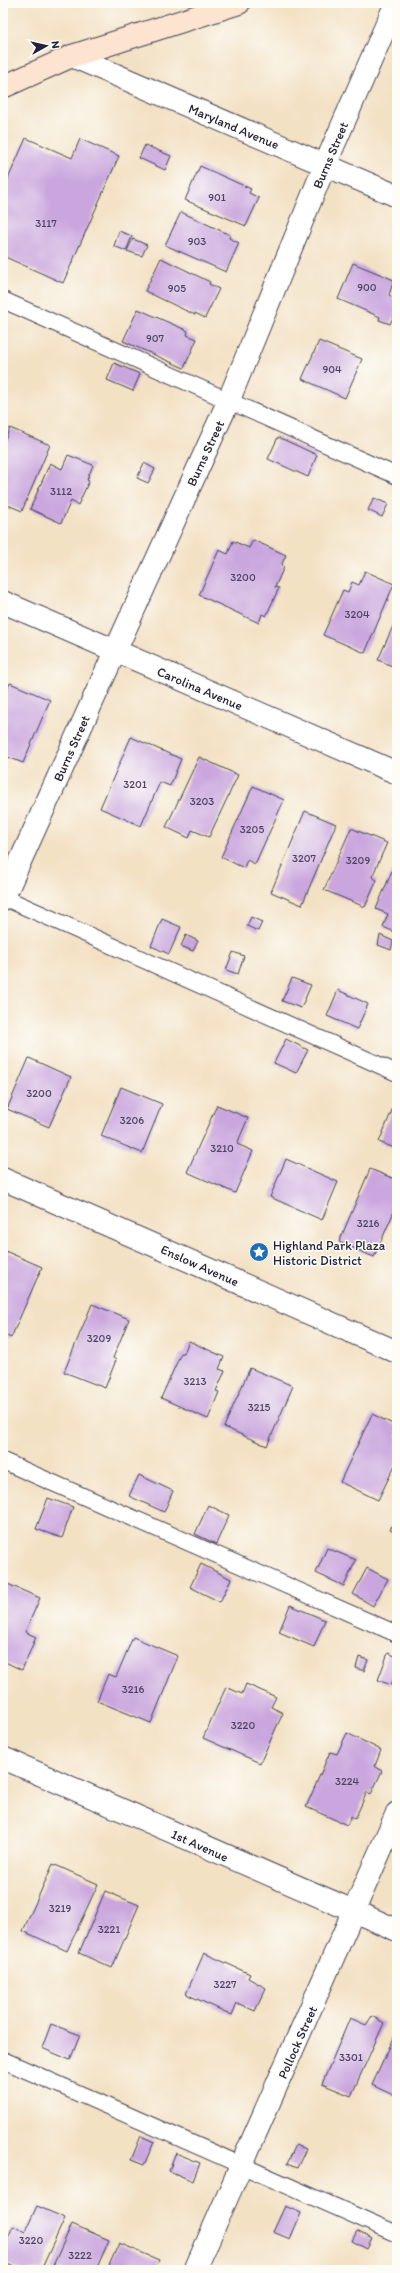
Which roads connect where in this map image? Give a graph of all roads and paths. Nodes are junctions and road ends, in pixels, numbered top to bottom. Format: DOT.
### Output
graph roads {
  1 [pos="239,3"];
  2 [pos="396,3"];
  3 [pos="72,56"];
  4 [pos="3,87"];
  5 [pos="325,165"];
  6 [pos="397,196"];
  7 [pos="3,300"];
  8 [pos="228,402"];
  9 [pos="397,476"];
  10 [pos="3,602"];
  11 [pos="114,651"];
  12 [pos="397,773"];
  13 [pos="3,898"];
  14 [pos="397,1073"];
  15 [pos="3,1179"];
  16 [pos="397,1352"];
  17 [pos="3,1461"];
  18 [pos="397,1634"];
  19 [pos="3,1758"];
  20 [pos="397,1813"];
  21 [pos="354,1913"];
  22 [pos="397,1930"];
  23 [pos="3,2060"];
  24 [pos="242,2166"];
  25 [pos="397,2234"];
  26 [pos="195,2270"];
  1 -- 3 [label="main road"];
  2 -- 5 [label="street, Burns Street"];
  3 -- 4 [label="main road"];
  3 -- 5 [label="street, Maryland Avenue"];
  5 -- 6 [label="street, Maryland Avenue"];
  5 -- 8 [label="street, Burns Street"];
  7 -- 8 [label="lane"];
  8 -- 9 [label="lane"];
  8 -- 11 [label="street, Burns Street"];
  10 -- 11 [label="street, Carolina Avenue"];
  11 -- 12 [label="street, Carolina Avenue"];
  11 -- 13 [label="street, Burns Street"];
  13 -- 14 [label="lane"];
  15 -- 16 [label="street, Enslow Avenue"];
  17 -- 18 [label="lane"];
  19 -- 21 [label="street, 1st Avenue"];
  20 -- 21 [label="street, Pollock Street"];
  21 -- 22 [label="street, 1st Avenue"];
  21 -- 24 [label="street, Pollock Street"];
  23 -- 24 [label="lane"];
  24 -- 25 [label="lane"];
  24 -- 26 [label="street, Pollock Street"];
}
